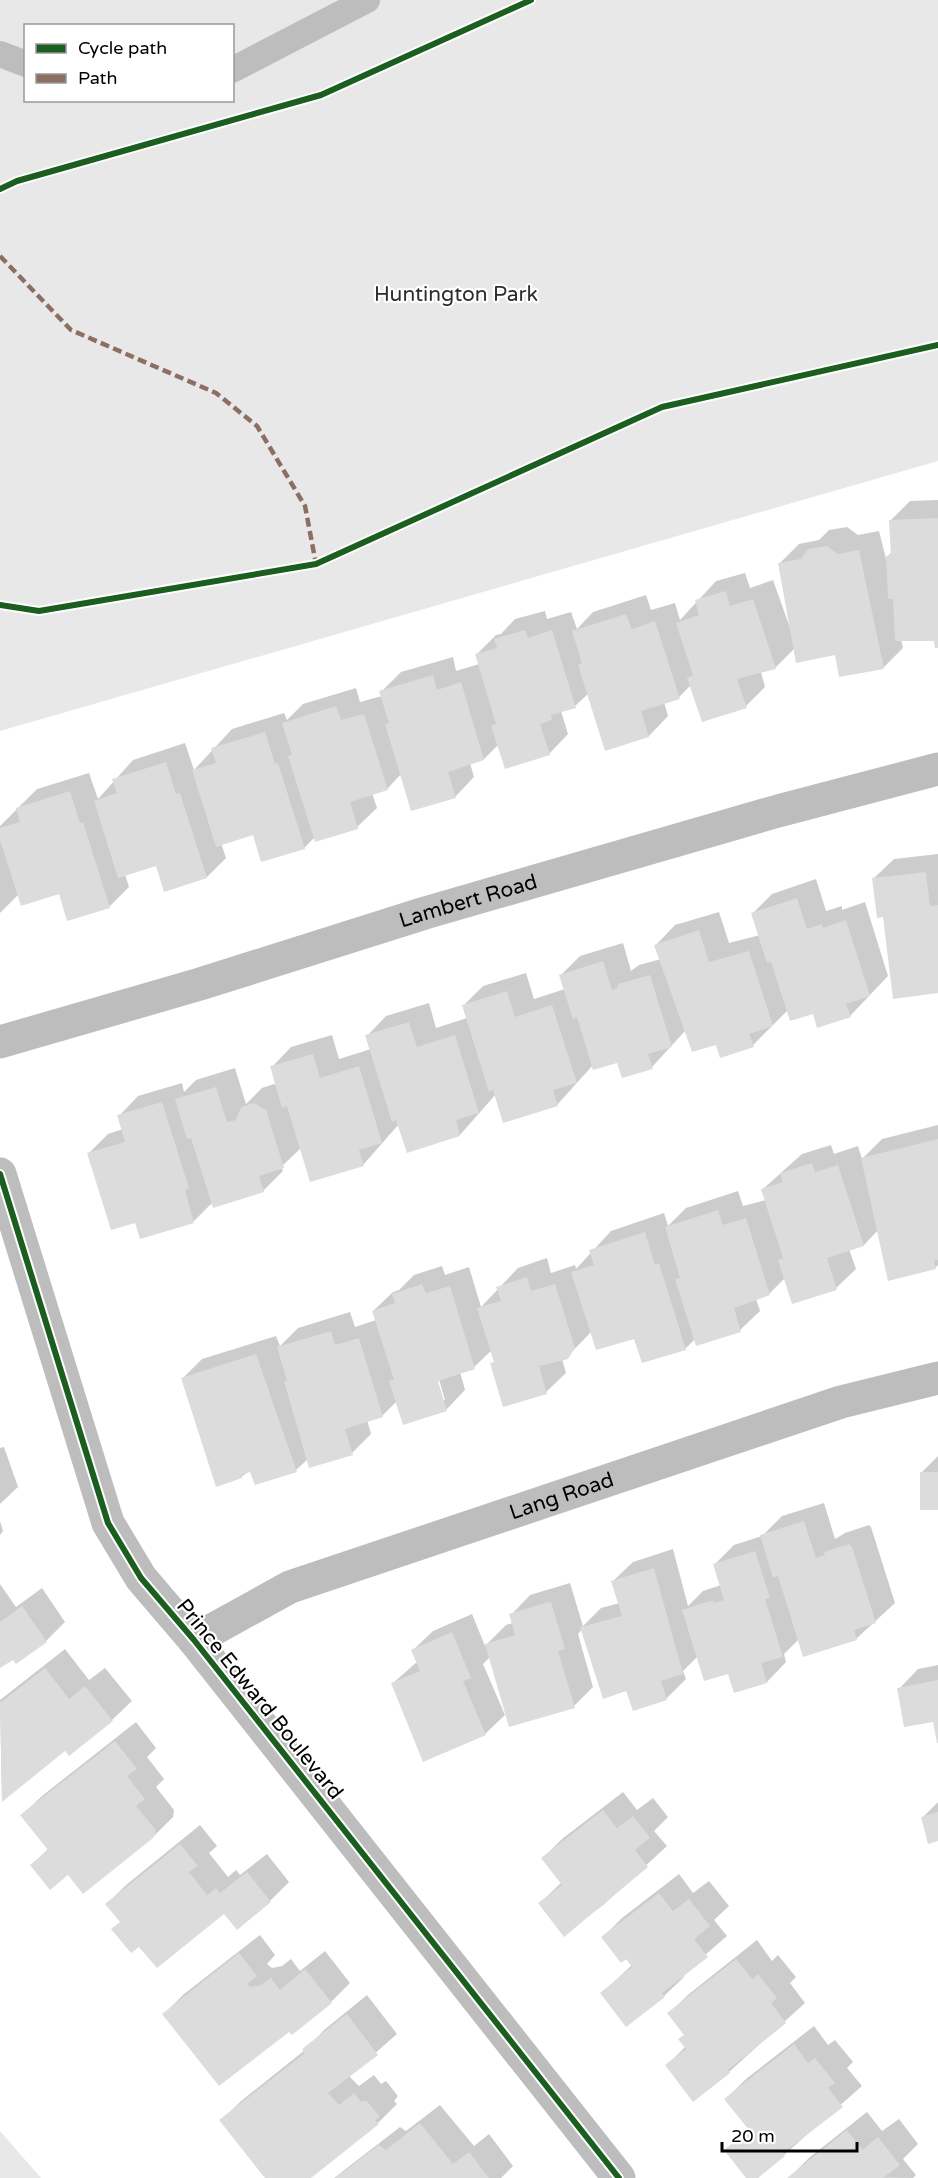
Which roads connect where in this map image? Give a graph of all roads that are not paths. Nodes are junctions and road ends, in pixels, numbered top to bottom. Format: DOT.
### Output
graph roads {
  1 [pos="367,0"];
  2 [pos="0,54"];
  3 [pos="24,63"];
  4 [pos="234,69"];
  5 [pos="938,769"];
  6 [pos="0,1042"];
  7 [pos="0,1174"];
  8 [pos="938,1378"];
  9 [pos="194,1640"];
  10 [pos="619,2178"];
  1 -- 4 [label="lane"];
  2 -- 3 [label="lane"];
  5 -- 6 [label="street, Lambert Road"];
  7 -- 9 [label="street, Prince Edward Boulevard"];
  8 -- 9 [label="street, Lang Road"];
  9 -- 10 [label="street, Prince Edward Boulevard"];
}
